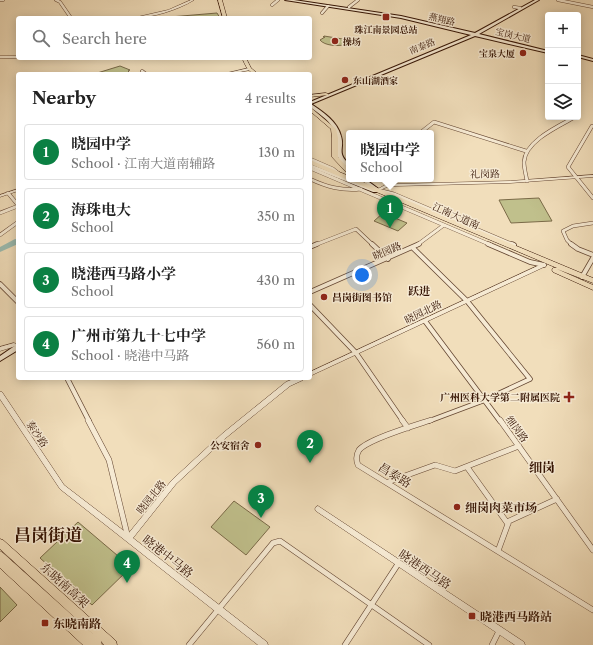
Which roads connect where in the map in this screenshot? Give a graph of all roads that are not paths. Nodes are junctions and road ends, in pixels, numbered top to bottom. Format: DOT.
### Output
graph roads {
  1 [pos="0,0"];
  2 [pos="3,0"];
  3 [pos="56,0"];
  4 [pos="193,0"];
  5 [pos="219,0"];
  6 [pos="278,0"];
  7 [pos="287,0"];
  8 [pos="298,0"];
  9 [pos="358,0"];
  10 [pos="536,0"];
  11 [pos="558,0"];
  12 [pos="272,5"];
  13 [pos="328,6"];
  14 [pos="514,6"];
  15 [pos="349,7"];
  16 [pos="593,7"];
  17 [pos="520,8"];
  18 [pos="322,13"];
  19 [pos="70,16"];
  20 [pos="144,16"];
  21 [pos="222,16"];
  22 [pos="224,16"];
  23 [pos="488,28"];
  24 [pos="453,30"];
  25 [pos="461,30"];
  26 [pos="475,33"];
  27 [pos="489,36"];
  28 [pos="500,38"];
  29 [pos="459,39"];
  30 [pos="545,49"];
  31 [pos="545,49"];
  32 [pos="0,57"];
  33 [pos="16,57"];
  34 [pos="581,59"];
  35 [pos="241,60"];
  36 [pos="245,60"];
  37 [pos="593,61"];
  38 [pos="248,71"];
  39 [pos="326,94"];
  40 [pos="312,96"];
  41 [pos="312,102"];
  42 [pos="312,102"];
  43 [pos="312,105"];
  44 [pos="312,110"];
  45 [pos="570,120"];
  46 [pos="592,126"];
  47 [pos="424,130"];
  48 [pos="526,151"];
  49 [pos="312,161"];
  50 [pos="312,167"];
  51 [pos="312,167"];
  52 [pos="346,167"];
  53 [pos="346,168"];
  54 [pos="346,171"];
  55 [pos="338,173"];
  56 [pos="346,176"];
  57 [pos="574,176"];
  58 [pos="593,176"];
  59 [pos="346,177"];
  60 [pos="312,180"];
  61 [pos="346,180"];
  62 [pos="528,181"];
  63 [pos="350,182"];
  64 [pos="362,182"];
  65 [pos="16,191"];
  66 [pos="375,192"];
  67 [pos="8,193"];
  68 [pos="0,196"];
  69 [pos="593,198"];
  70 [pos="16,203"];
  71 [pos="16,207"];
  72 [pos="423,210"];
  73 [pos="0,213"];
  74 [pos="593,223"];
  75 [pos="16,224"];
  76 [pos="444,225"];
  77 [pos="472,232"];
  78 [pos="0,235"];
  79 [pos="312,246"];
  80 [pos="413,248"];
  81 [pos="593,257"];
  82 [pos="388,259"];
  83 [pos="545,263"];
  84 [pos="582,276"];
  85 [pos="593,281"];
  86 [pos="0,284"];
  87 [pos="593,288"];
  88 [pos="312,291"];
  89 [pos="16,300"];
  90 [pos="466,300"];
  91 [pos="312,307"];
  92 [pos="425,321"];
  93 [pos="16,345"];
  94 [pos="16,346"];
  95 [pos="16,346"];
  96 [pos="0,349"];
  97 [pos="356,353"];
  98 [pos="0,355"];
  99 [pos="0,359"];
  100 [pos="312,373"];
  101 [pos="68,380"];
  102 [pos="297,380"];
  103 [pos="0,394"];
  104 [pos="485,400"];
  105 [pos="408,428"];
  106 [pos="519,446"];
  107 [pos="467,467"];
  108 [pos="388,482"];
  109 [pos="59,483"];
  110 [pos="557,499"];
  111 [pos="318,509"];
  112 [pos="508,524"];
  113 [pos="0,537"];
  114 [pos="128,539"];
  115 [pos="0,543"];
  116 [pos="593,550"];
  117 [pos="498,551"];
  118 [pos="0,556"];
  119 [pos="0,562"];
  120 [pos="398,564"];
  121 [pos="371,606"];
  122 [pos="218,609"];
  123 [pos="593,610"];
  124 [pos="499,631"];
  125 [pos="90,645"];
  126 [pos="97,645"];
  127 [pos="112,645"];
  128 [pos="118,645"];
  129 [pos="189,645"];
  130 [pos="264,645"];
  131 [pos="346,645"];
  132 [pos="429,645"];
  133 [pos="492,645"];
  134 [pos="522,645"];
  1 -- 2 [label="street"];
  3 -- 19 [label="street"];
  4 -- 20 [label="street"];
  5 -- 21 [label="main road"];
  5 -- 22 [label="main road"];
  6 -- 12 [label="street"];
  7 -- 13 [label="main road, 燕翔路"];
  8 -- 15 [label="main road, 燕翔路"];
  9 -- 15 [label="street"];
  10 -- 17 [label="main road, 南泰路"];
  10 -- 23 [label="main road, 南泰路"];
  11 -- 16 [label="street"];
  13 -- 18 [label="street"];
  13 -- 24 [label="main road, 燕翔路"];
  14 -- 17 [label="street"];
  15 -- 25 [label="main road, 燕翔路"];
  17 -- 26 [label="main road, 南泰路"];
  23 -- 26 [label="main road, 南泰路"];
  23 -- 28 [label="main road"];
  24 -- 25 [label="main road, 燕翔路"];
  24 -- 29 [label="main road"];
  25 -- 26 [label="main road, 燕翔路"];
  26 -- 27 [label="main road, 宝岗大道"];
  26 -- 29 [label="main road, 南泰路"];
  26 -- 41 [label="main road, 南泰路"];
  27 -- 28 [label="main road, 宝岗大道"];
  27 -- 31 [label="main road, 宝岗大道"];
  28 -- 30 [label="main road, 宝岗大道"];
  29 -- 39 [label="main road, 南泰路"];
  32 -- 33 [label="street"];
  34 -- 37 [label="main road"];
  35 -- 38 [label="main road"];
  36 -- 38 [label="main road"];
  39 -- 40 [label="main road"];
  39 -- 42 [label="main road, 南泰路"];
  43 -- 52 [label="main road"];
  44 -- 53 [label="main road"];
  45 -- 48 [label="street"];
  46 -- 57 [label="street"];
  47 -- 48 [label="street"];
  48 -- 62 [label="street"];
  49 -- 55 [label="main road"];
  50 -- 59 [label="street"];
  51 -- 61 [label="main road, 江南大道南"];
  54 -- 55 [label="main road"];
  55 -- 56 [label="main road"];
  57 -- 58 [label="street, 礼岗路"];
  57 -- 62 [label="street, 礼岗路"];
  57 -- 69 [label="street"];
  60 -- 64 [label="street"];
  62 -- 66 [label="street, 礼岗路"];
  63 -- 66 [label="main road, 江南大道南"];
  64 -- 66 [label="main road"];
  65 -- 67 [label="street"];
  66 -- 72 [label="main road, 江南大道南"];
  67 -- 68 [label="street"];
  67 -- 70 [label="street"];
  71 -- 73 [label="street"];
  72 -- 76 [label="street"];
  72 -- 77 [label="main road, 江南大道南"];
  74 -- 81 [label="street"];
  75 -- 78 [label="street"];
  76 -- 77 [label="street"];
  76 -- 80 [label="street, 晓园路"];
  77 -- 83 [label="main road, 江南大道南"];
  79 -- 82 [label="street"];
  80 -- 82 [label="street, 晓园路"];
  80 -- 90 [label="street"];
  81 -- 84 [label="street"];
  82 -- 88 [label="street, 晓园路"];
  83 -- 84 [label="main road, 江南大道南"];
  83 -- 87 [label="main road, 江南大道南"];
  83 -- 90 [label="street, 晓园北路"];
  84 -- 85 [label="main road, 江南大道南"];
  86 -- 89 [label="street"];
  90 -- 92 [label="street, 晓园北路"];
  90 -- 104 [label="street, 昌泰路"];
  91 -- 97 [label="street"];
  92 -- 97 [label="street, 晓园北路"];
  92 -- 104 [label="street, 细岗路"];
  93 -- 96 [label="street"];
  94 -- 98 [label="main road"];
  95 -- 99 [label="main road"];
  97 -- 100 [label="street, 晓园北路"];
  97 -- 105 [label="street"];
  101 -- 114 [label="street"];
  102 -- 114 [label="street, 晓园北路"];
  103 -- 109 [label="street, 泰沙路"];
  104 -- 105 [label="street, 昌泰路"];
  104 -- 106 [label="street, 细岗路"];
  105 -- 108 [label="street, 昌泰路"];
  106 -- 107 [label="street"];
  106 -- 110 [label="street, 细岗路"];
  107 -- 108 [label="street"];
  107 -- 112 [label="street"];
  108 -- 117 [label="street, 昌泰路"];
  109 -- 114 [label="street, 晓港中马路"];
  110 -- 112 [label="street"];
  110 -- 116 [label="street, 细岗路"];
  111 -- 120 [label="street, 晓港西马路"];
  112 -- 117 [label="street"];
  113 -- 128 [label="main road"];
  114 -- 122 [label="street, 晓港中马路"];
  115 -- 127 [label="main road, 东晓南高架"];
  117 -- 123 [label="street, 昌泰路"];
  118 -- 126 [label="main road"];
  119 -- 125 [label="main road"];
  120 -- 121 [label="street"];
  120 -- 124 [label="street, 晓港西马路"];
  121 -- 122 [label="street"];
  121 -- 131 [label="street"];
  121 -- 132 [label="street"];
  122 -- 129 [label="street"];
  122 -- 130 [label="street, 晓港中马路"];
  124 -- 133 [label="street"];
  124 -- 134 [label="street, 晓港西马路"];
}
